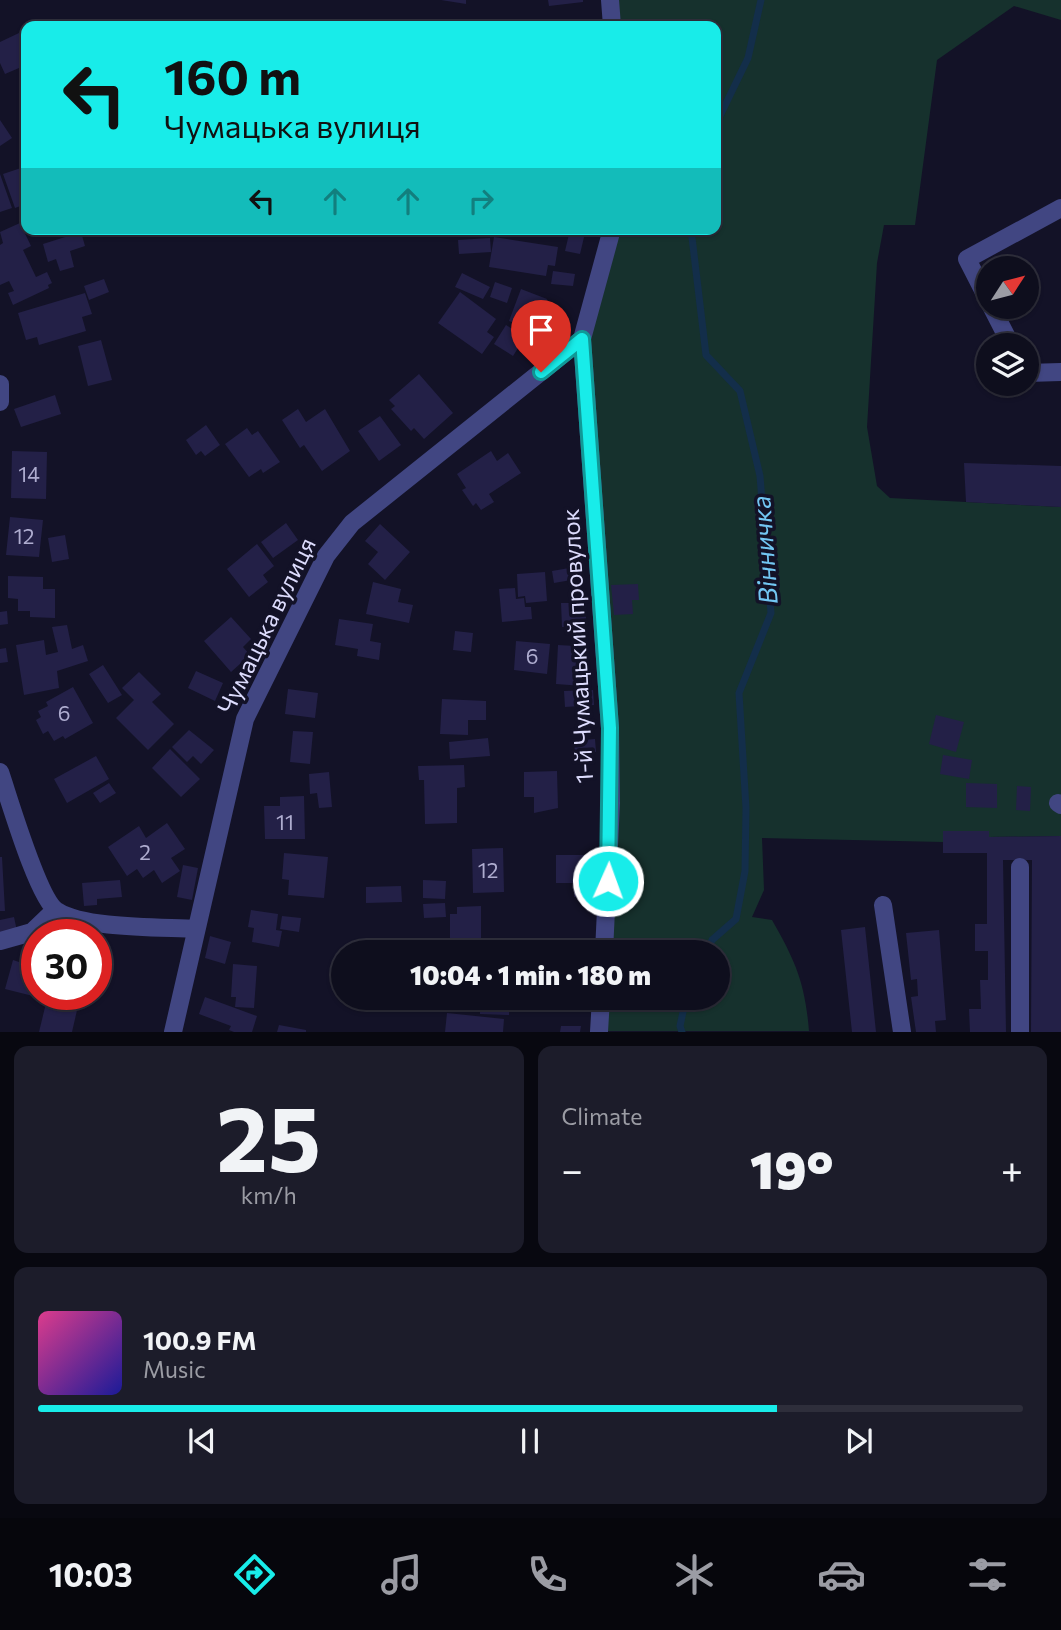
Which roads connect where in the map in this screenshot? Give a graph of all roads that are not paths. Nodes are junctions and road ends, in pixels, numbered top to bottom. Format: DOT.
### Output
graph roads {
  1 [pos="610,0"];
  2 [pos="612,21"];
  3 [pos="1061,208"];
  4 [pos="610,235"];
  5 [pos="976,277"];
  6 [pos="582,339"];
  7 [pos="1061,372"];
  8 [pos="1039,373"];
  9 [pos="0,384"];
  10 [pos="0,402"];
  11 [pos="0,772"];
  12 [pos="1020,867"];
  13 [pos="883,905"];
  14 [pos="55,911"];
  15 [pos="196,929"];
  16 [pos="605,940"];
  17 [pos="0,941"];
  18 [pos="600,1010"];
  19 [pos="173,1031"];
  20 [pos="599,1031"];
  21 [pos="902,1031"];
  22 [pos="1020,1031"];
  1 -- 2 [label="street"];
  3 -- 5 [label="street"];
  4 -- 6 [label="street"];
  6 -- 15 [label="street, Чумацька вулиця"];
  6 -- 16 [label="street, 1-й Чумацький провулок"];
  7 -- 8 [label="street"];
  9 -- 10 [label="street"];
  11 -- 14 [label="street"];
  12 -- 22 [label="street"];
  13 -- 21 [label="street"];
  14 -- 15 [label="street"];
  14 -- 17 [label="street"];
  15 -- 19 [label="street, Чумацька вулиця"];
  18 -- 20 [label="street"];
}
